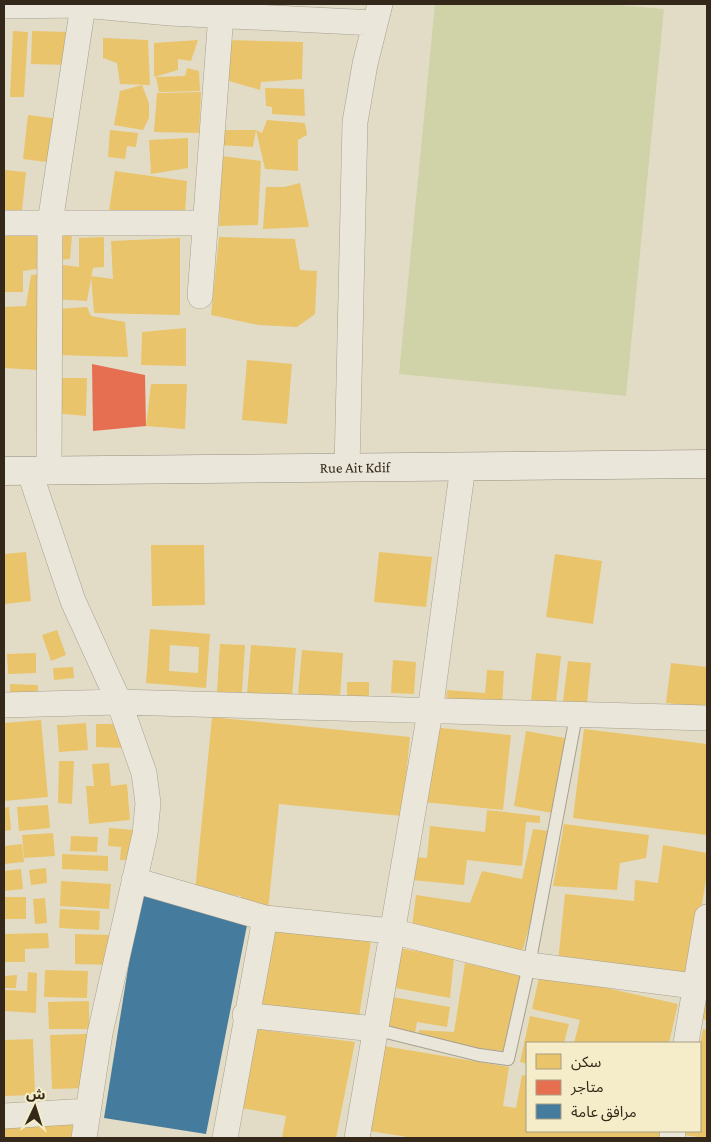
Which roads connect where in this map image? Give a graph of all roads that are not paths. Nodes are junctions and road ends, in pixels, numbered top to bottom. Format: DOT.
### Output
graph roads {
  1 [pos="9,5"];
  2 [pos="83,5"];
  3 [pos="170,8"];
  4 [pos="378,13"];
  5 [pos="221,14"];
  6 [pos="4,223"];
  7 [pos="50,223"];
  8 [pos="205,223"];
  9 [pos="200,296"];
  10 [pos="707,464"];
  11 [pos="463,466"];
  12 [pos="347,468"];
  13 [pos="27,470"];
  14 [pos="119,702"];
  15 [pos="4,705"];
  16 [pos="430,712"];
  17 [pos="576,716"];
  18 [pos="707,718"];
  19 [pos="134,880"];
  20 [pos="707,916"];
  21 [pos="264,918"];
  22 [pos="391,931"];
  23 [pos="529,965"];
  24 [pos="694,986"];
  25 [pos="245,1015"];
  26 [pos="374,1029"];
  27 [pos="686,1042"];
  28 [pos="88,1111"];
  29 [pos="4,1116"];
  30 [pos="84,1138"];
  31 [pos="224,1138"];
  32 [pos="357,1138"];
  1 -- 2 [label="street"];
  2 -- 3 [label="street"];
  2 -- 7 [label="street"];
  3 -- 5 [label="street"];
  4 -- 5 [label="street"];
  4 -- 12 [label="street"];
  5 -- 8 [label="street"];
  6 -- 7 [label="street"];
  7 -- 8 [label="street"];
  7 -- 13 [label="street"];
  8 -- 9 [label="street"];
  10 -- 11 [label="street, Rue Ait Kdif"];
  11 -- 12 [label="street, Rue Ait Kdif"];
  11 -- 16 [label="street"];
  12 -- 13 [label="street, Rue Ait Kdif"];
  13 -- 14 [label="street"];
  14 -- 15 [label="street"];
  14 -- 16 [label="street"];
  14 -- 19 [label="street"];
  16 -- 17 [label="street"];
  16 -- 22 [label="street"];
  17 -- 18 [label="street"];
  17 -- 23 [label="lane"];
  19 -- 21 [label="street"];
  19 -- 28 [label="street"];
  20 -- 24 [label="street"];
  21 -- 22 [label="street"];
  21 -- 25 [label="street"];
  22 -- 23 [label="street"];
  22 -- 26 [label="street"];
  23 -- 24 [label="street"];
  23 -- 26 [label="lane"];
  24 -- 27 [label="street"];
  25 -- 26 [label="street"];
  25 -- 31 [label="street"];
  26 -- 32 [label="street"];
  28 -- 29 [label="street"];
  28 -- 30 [label="street"];
}
